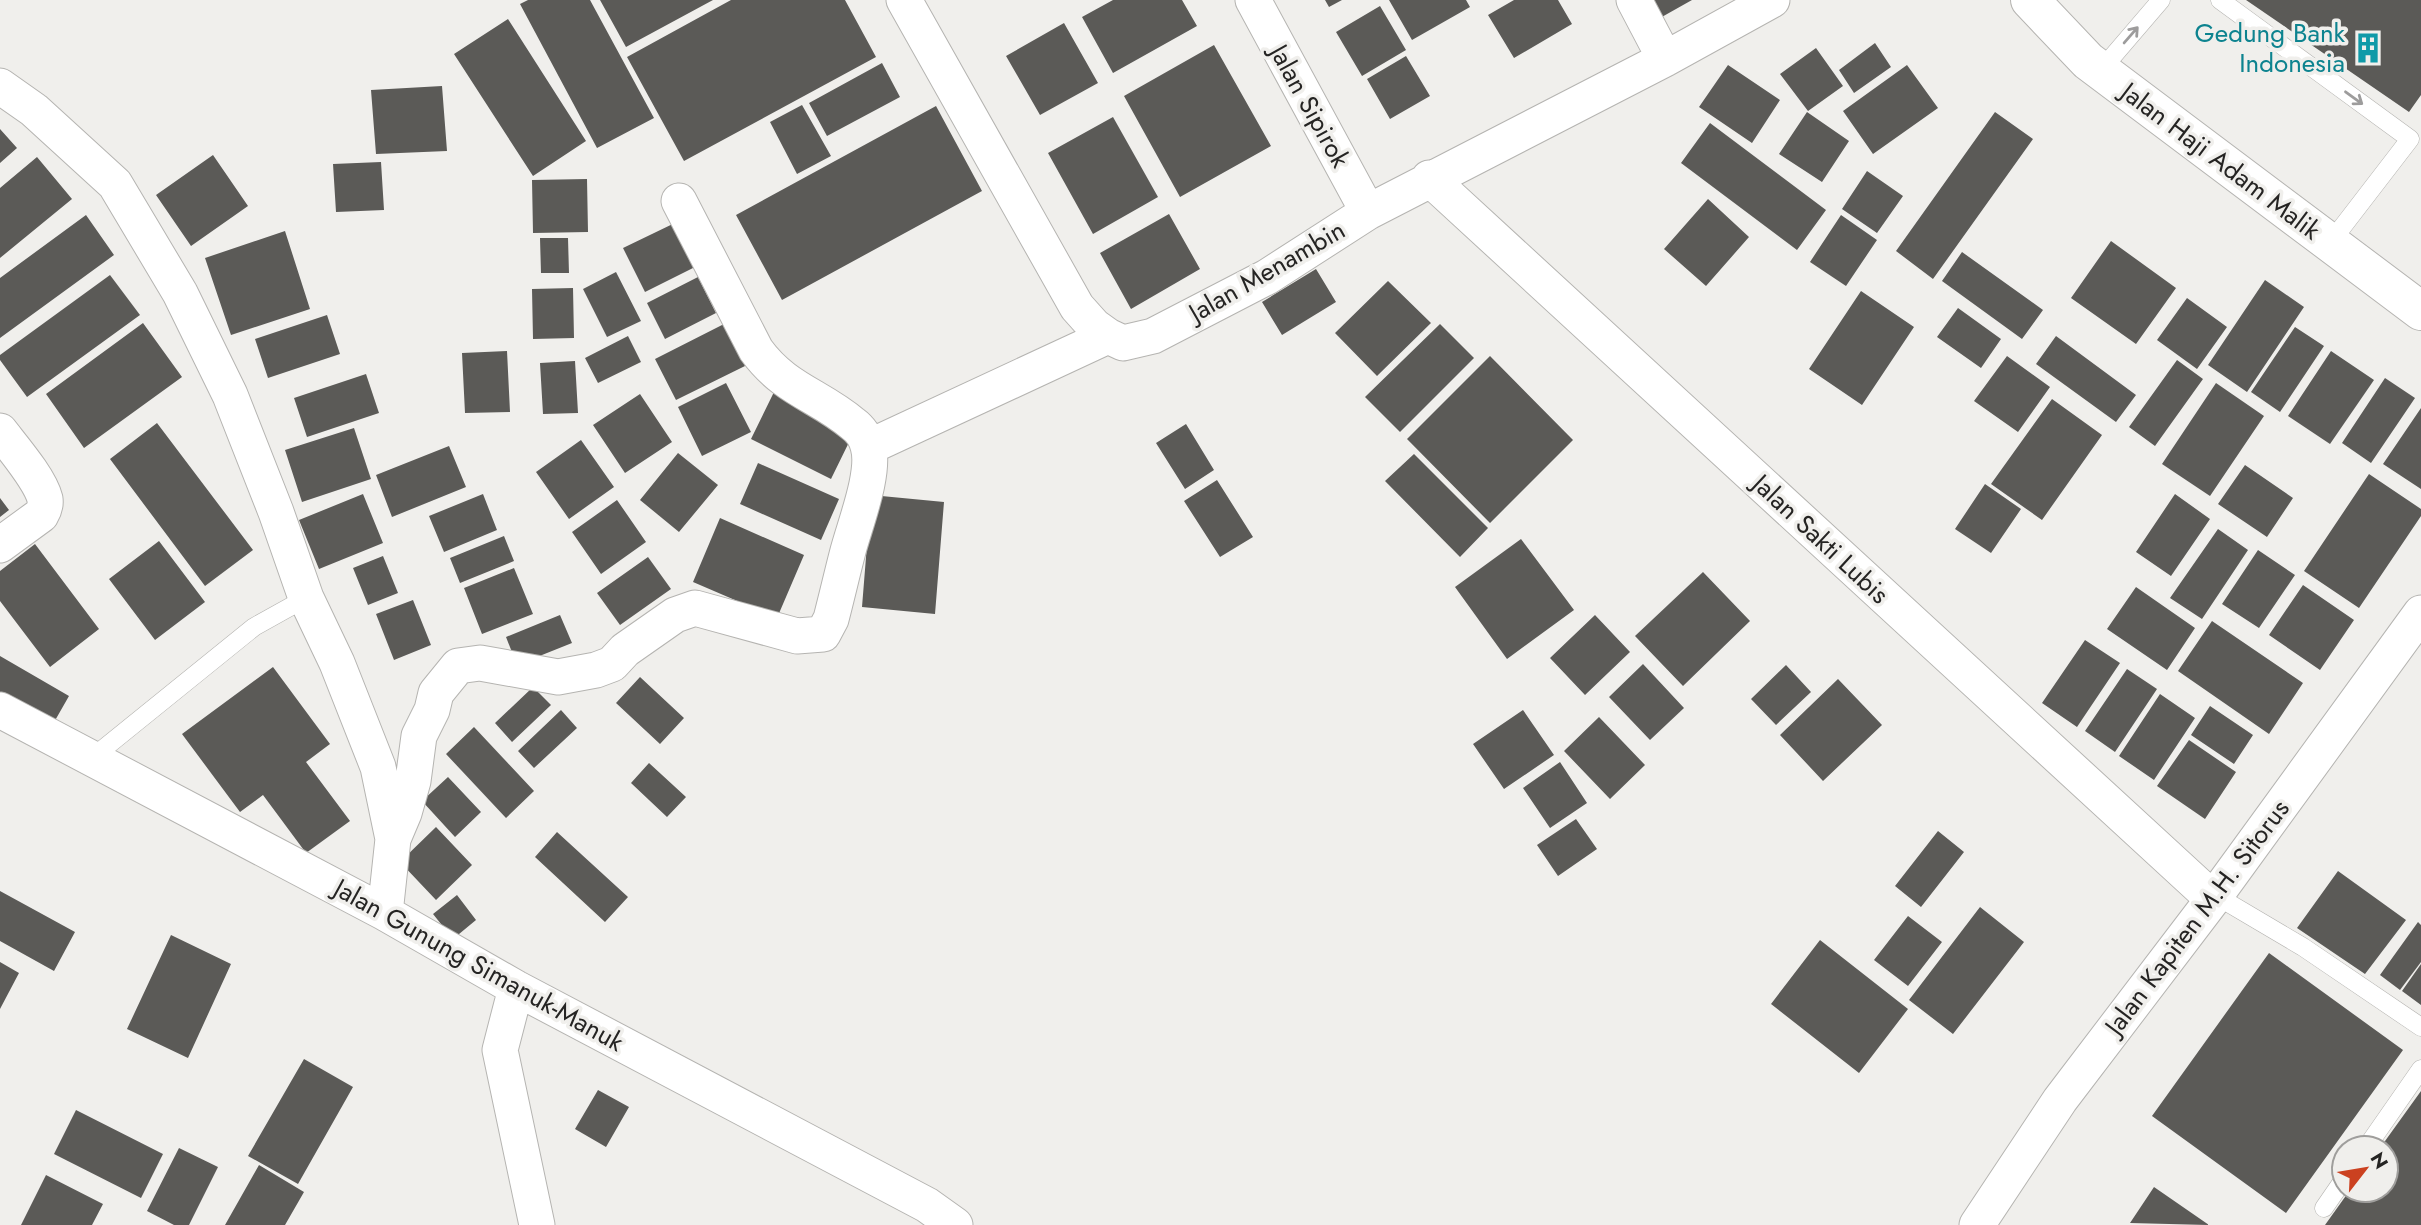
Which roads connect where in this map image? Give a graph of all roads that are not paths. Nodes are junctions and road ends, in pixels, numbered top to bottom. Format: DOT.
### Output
graph roads {
  1 [pos="904,0"];
  2 [pos="1253,0"];
  3 [pos="1634,0"];
  4 [pos="1772,0"];
  5 [pos="2031,0"];
  6 [pos="2161,0"];
  7 [pos="2220,0"];
  8 [pos="1665,59"];
  9 [pos="2101,70"];
  10 [pos="0,86"];
  11 [pos="1429,178"];
  12 [pos="679,201"];
  13 [pos="1368,212"];
  14 [pos="2330,243"];
  15 [pos="2421,311"];
  16 [pos="1108,336"];
  17 [pos="0,431"];
  18 [pos="869,447"];
  19 [pos="0,545"];
  20 [pos="306,598"];
  21 [pos="2421,613"];
  22 [pos="0,710"];
  23 [pos="92,758"];
  24 [pos="393,839"];
  25 [pos="2214,897"];
  26 [pos="385,913"];
  27 [pos="516,988"];
  28 [pos="2421,1027"];
  29 [pos="2421,1069"];
  30 [pos="2376,1134"];
  31 [pos="2330,1199"];
  32 [pos="2324,1208"];
  33 [pos="1992,1221"];
  34 [pos="537,1225"];
  35 [pos="955,1225"];
  1 -- 16 [label="street"];
  2 -- 13 [label="street, Jalan Sipirok"];
  3 -- 8 [label="street"];
  4 -- 8 [label="street, Jalan Menambin"];
  5 -- 9 [label="street, Jalan Haji Adam Malik"];
  9 -- 6 [label="lane, one-way"];
  7 -- 14 [label="lane, one-way"];
  8 -- 11 [label="street, Jalan Menambin"];
  9 -- 14 [label="street, Jalan Haji Adam Malik"];
  10 -- 20 [label="street"];
  11 -- 13 [label="street, Jalan Menambin"];
  11 -- 25 [label="street, Jalan Sakti Lubis"];
  12 -- 18 [label="street"];
  13 -- 16 [label="street, Jalan Menambin"];
  14 -- 15 [label="street, Jalan Haji Adam Malik"];
  16 -- 18 [label="street"];
  17 -- 19 [label="street"];
  18 -- 24 [label="street"];
  20 -- 23 [label="lane"];
  20 -- 24 [label="street"];
  21 -- 25 [label="street, Jalan Kapiten M.H. Sitorus"];
  22 -- 23 [label="street, Jalan Gunung Simanuk-Manuk"];
  23 -- 26 [label="street, Jalan Gunung Simanuk-Manuk"];
  24 -- 26 [label="street"];
  25 -- 28 [label="lane"];
  25 -- 33 [label="street, Jalan Kapiten M.H. Sitorus"];
  26 -- 27 [label="street, Jalan Gunung Simanuk-Manuk"];
  27 -- 34 [label="street"];
  27 -- 35 [label="street, Jalan Gunung Simanuk-Manuk"];
  29 -- 30 [label="lane"];
  31 -- 32 [label="lane"];
}
